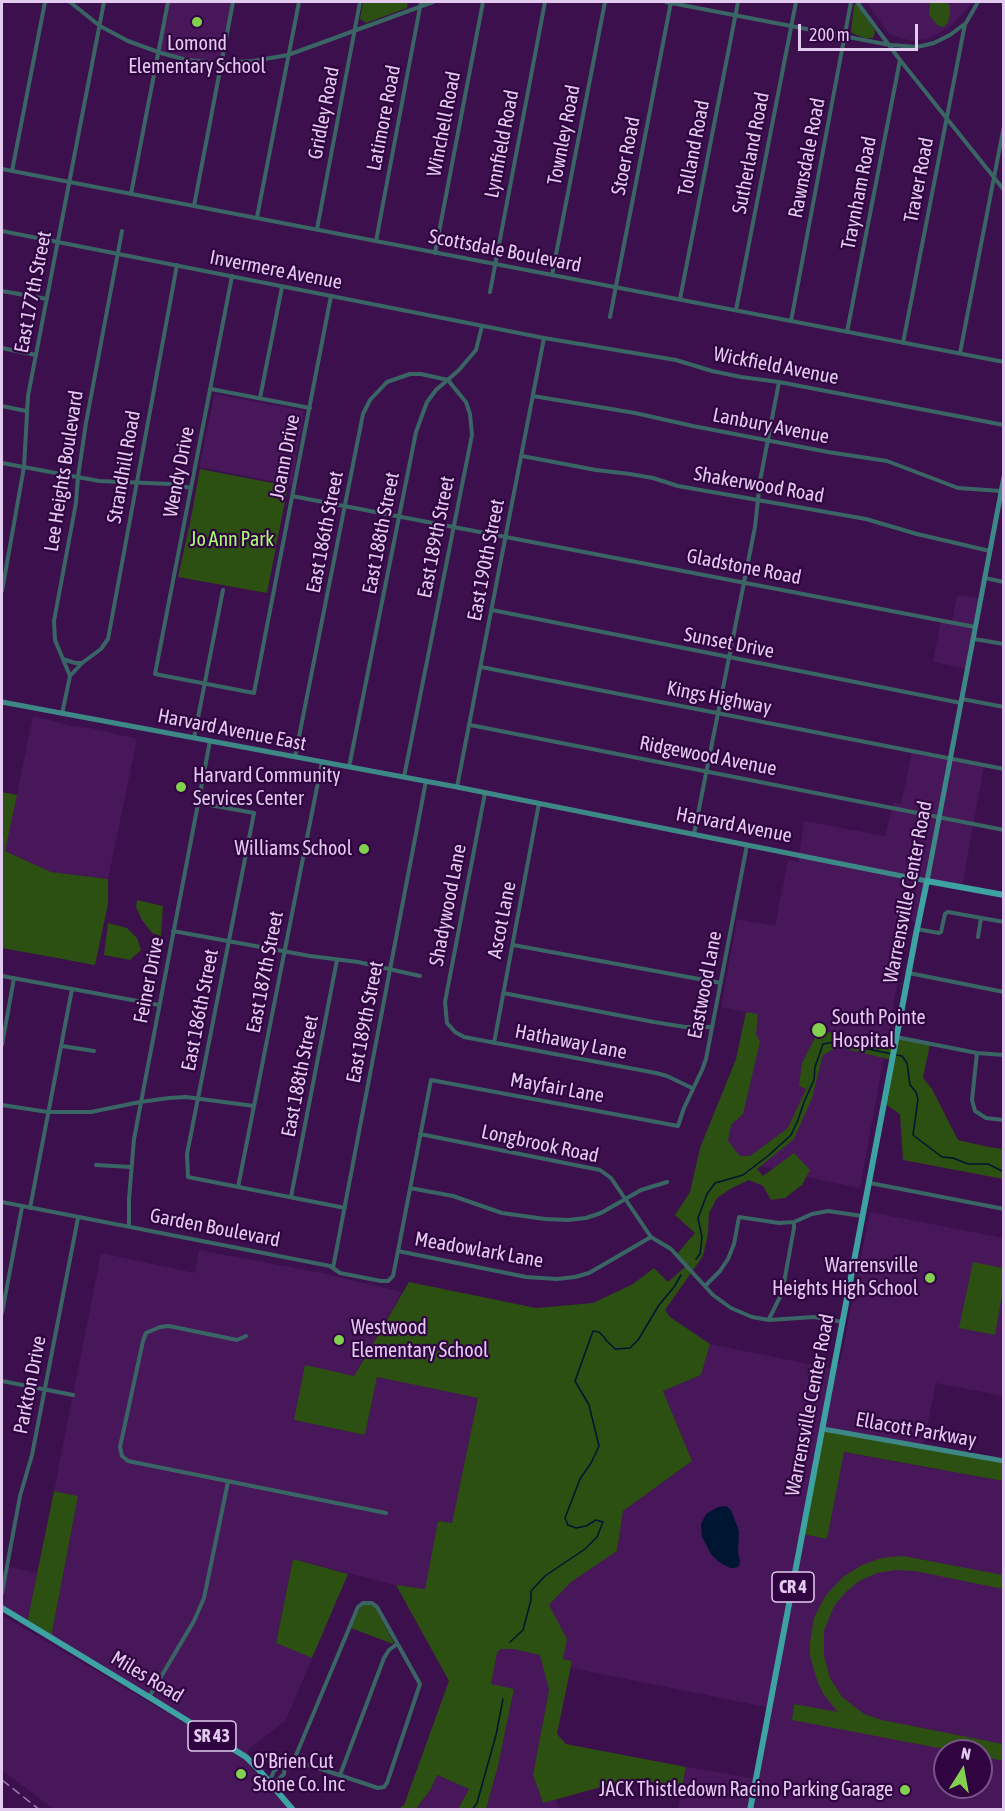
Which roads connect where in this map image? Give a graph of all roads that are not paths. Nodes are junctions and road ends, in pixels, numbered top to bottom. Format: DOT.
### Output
graph roads {
  1 [pos="45,2"];
  2 [pos="70,2"];
  3 [pos="104,2"];
  4 [pos="168,2"];
  5 [pos="233,2"];
  6 [pos="299,2"];
  7 [pos="360,2"];
  8 [pos="414,2"];
  9 [pos="433,2"];
  10 [pos="483,2"];
  11 [pos="545,2"];
  12 [pos="605,2"];
  13 [pos="670,2"];
  14 [pos="738,2"];
  15 [pos="796,2"];
  16 [pos="851,2"];
  17 [pos="857,2"];
  18 [pos="978,2"];
  19 [pos="421,4"];
  20 [pos="735,15"];
  21 [pos="966,23"];
  22 [pos="100,26"];
  23 [pos="791,26"];
  24 [pos="355,31"];
  25 [pos="846,36"];
  26 [pos="890,45"];
  27 [pos="158,51"];
  28 [pos="288,56"];
  29 [pos="900,60"];
  30 [pos="221,62"];
  31 [pos="946,119"];
  32 [pos="1004,126"];
  33 [pos="2,169"];
  34 [pos="12,171"];
  35 [pos="994,177"];
  36 [pos="70,182"];
  37 [pos="1004,190"];
  38 [pos="131,194"];
  39 [pos="194,206"];
  40 [pos="257,217"];
  41 [pos="317,229"];
  42 [pos="2,231"];
  43 [pos="122,231"];
  44 [pos="376,241"];
  45 [pos="59,242"];
  46 [pos="435,253"];
  47 [pos="118,254"];
  48 [pos="494,264"];
  49 [pos="177,265"];
  50 [pos="552,275"];
  51 [pos="232,276"];
  52 [pos="282,287"];
  53 [pos="616,288"];
  54 [pos="2,291"];
  55 [pos="490,292"];
  56 [pos="331,296"];
  57 [pos="47,299"];
  58 [pos="680,299"];
  59 [pos="736,310"];
  60 [pos="610,317"];
  61 [pos="791,321"];
  62 [pos="482,326"];
  63 [pos="847,332"];
  64 [pos="544,338"];
  65 [pos="903,342"];
  66 [pos="2,348"];
  67 [pos="960,353"];
  68 [pos="36,355"];
  69 [pos="1004,362"];
  70 [pos="448,380"];
  71 [pos="779,382"];
  72 [pos="211,389"];
  73 [pos="533,396"];
  74 [pos="260,398"];
  75 [pos="2,406"];
  76 [pos="310,408"];
  77 [pos="26,411"];
  78 [pos="1004,424"];
  79 [pos="768,441"];
  80 [pos="522,456"];
  81 [pos="2,463"];
  82 [pos="24,466"];
  83 [pos="78,477"];
  84 [pos="1004,477"];
  85 [pos="137,484"];
  86 [pos="191,488"];
  87 [pos="1001,491"];
  88 [pos="292,496"];
  89 [pos="758,501"];
  90 [pos="345,506"];
  91 [pos="996,515"];
  92 [pos="400,516"];
  93 [pos="1003,516"];
  94 [pos="454,526"];
  95 [pos="506,536"];
  96 [pos="990,551"];
  97 [pos="985,579"];
  98 [pos="744,582"];
  99 [pos="1004,582"];
  100 [pos="223,590"];
  101 [pos="2,591"];
  102 [pos="492,610"];
  103 [pos="976,627"];
  104 [pos="974,639"];
  105 [pos="1004,644"];
  106 [pos="730,658"];
  107 [pos="62,659"];
  108 [pos="82,663"];
  109 [pos="481,667"];
  110 [pos="70,676"];
  111 [pos="205,684"];
  112 [pos="962,701"];
  113 [pos="2,702"];
  114 [pos="1004,707"];
  115 [pos="719,713"];
  116 [pos="62,714"];
  117 [pos="470,725"];
  118 [pos="194,738"];
  119 [pos="210,741"];
  120 [pos="295,757"];
  121 [pos="951,759"];
  122 [pos="322,762"];
  123 [pos="350,767"];
  124 [pos="1004,769"];
  125 [pos="707,772"];
  126 [pos="404,777"];
  127 [pos="426,781"];
  128 [pos="458,787"];
  129 [pos="485,793"];
  130 [pos="199,803"];
  131 [pos="539,803"];
  132 [pos="939,818"];
  133 [pos="1004,830"];
  134 [pos="694,834"];
  135 [pos="747,845"];
  136 [pos="927,881"];
  137 [pos="1004,895"];
  138 [pos="1004,916"];
  139 [pos="981,918"];
  140 [pos="1003,922"];
  141 [pos="917,929"];
  142 [pos="173,932"];
  143 [pos="978,937"];
  144 [pos="229,942"];
  145 [pos="513,945"];
  146 [pos="284,952"];
  147 [pos="337,960"];
  148 [pos="390,969"];
  149 [pos="909,973"];
  150 [pos="2,976"];
  151 [pos="420,976"];
  152 [pos="14,978"];
  153 [pos="720,983"];
  154 [pos="72,989"];
  155 [pos="1004,992"];
  156 [pos="503,993"];
  157 [pos="159,1005"];
  158 [pos="447,1023"];
  159 [pos="712,1027"];
  160 [pos="897,1037"];
  161 [pos="494,1043"];
  162 [pos="2,1045"];
  163 [pos="62,1046"];
  164 [pos="94,1051"];
  165 [pos="977,1053"];
  166 [pos="1004,1055"];
  167 [pos="692,1088"];
  168 [pos="198,1098"];
  169 [pos="140,1102"];
  170 [pos="2,1104"];
  171 [pos="254,1106"];
  172 [pos="48,1112"];
  173 [pos="1004,1120"];
  174 [pos="678,1125"];
  175 [pos="420,1134"];
  176 [pos="96,1165"];
  177 [pos="131,1167"];
  178 [pos="667,1182"];
  179 [pos="870,1183"];
  180 [pos="238,1187"];
  181 [pos="410,1188"];
  182 [pos="291,1197"];
  183 [pos="626,1198"];
  184 [pos="2,1203"];
  185 [pos="22,1207"];
  186 [pos="30,1208"];
  187 [pos="345,1208"];
  188 [pos="1004,1209"];
  189 [pos="863,1216"];
  190 [pos="78,1218"];
  191 [pos="794,1222"];
  192 [pos="129,1227"];
  193 [pos="651,1237"];
  194 [pos="398,1251"];
  195 [pos="333,1268"];
  196 [pos="705,1286"];
  197 [pos="2,1313"];
  198 [pos="769,1320"];
  199 [pos="843,1322"];
  200 [pos="246,1336"];
  201 [pos="2,1381"];
  202 [pos="45,1389"];
  203 [pos="73,1395"];
  204 [pos="822,1429"];
  205 [pos="1004,1461"];
  206 [pos="228,1482"];
  207 [pos="386,1513"];
  208 [pos="2,1593"];
  209 [pos="2,1608"];
  210 [pos="397,1644"];
  211 [pos="149,1697"];
  212 [pos="294,1760"];
  213 [pos="285,1767"];
  214 [pos="340,1775"];
  215 [pos="270,1781"];
  216 [pos="293,1809"];
  217 [pos="750,1809"];
  1 -- 34 [label="street"];
  2 -- 22 [label="street"];
  3 -- 22 [label="street, East 177th Street"];
  4 -- 27 [label="street"];
  5 -- 30 [label="street"];
  6 -- 28 [label="street"];
  7 -- 24 [label="street, Gridley Road"];
  8 -- 19 [label="street"];
  9 -- 19 [label="street"];
  10 -- 46 [label="street, Winchell Road"];
  11 -- 48 [label="street, Lynnfield Road"];
  12 -- 50 [label="street, Townley Road"];
  13 -- 20 [label="street"];
  13 -- 53 [label="street, Stoer Road"];
  14 -- 20 [label="street, Tolland Road"];
  15 -- 23 [label="street, Sutherland Road"];
  16 -- 25 [label="street, Rawnsdale Road"];
  17 -- 26 [label="street"];
  18 -- 21 [label="street"];
  19 -- 24 [label="street"];
  19 -- 44 [label="street, Latimore Road"];
  20 -- 23 [label="street"];
  20 -- 58 [label="street, Tolland Road"];
  21 -- 26 [label="street"];
  21 -- 31 [label="street, Traver Road"];
  22 -- 27 [label="street"];
  22 -- 36 [label="street, East 177th Street"];
  23 -- 25 [label="street"];
  23 -- 59 [label="street, Sutherland Road"];
  24 -- 28 [label="street"];
  24 -- 41 [label="street, Gridley Road"];
  25 -- 26 [label="street"];
  25 -- 61 [label="street, Rawnsdale Road"];
  26 -- 29 [label="street"];
  27 -- 30 [label="street"];
  27 -- 38 [label="street"];
  28 -- 30 [label="street"];
  28 -- 40 [label="street"];
  29 -- 31 [label="street"];
  29 -- 63 [label="street, Traynham Road"];
  30 -- 39 [label="street"];
  31 -- 35 [label="street"];
  31 -- 65 [label="street, Traver Road"];
  32 -- 35 [label="street"];
  33 -- 34 [label="street, Scottsdale Boulevard"];
  34 -- 36 [label="street, Scottsdale Boulevard"];
  35 -- 37 [label="street"];
  35 -- 67 [label="street"];
  36 -- 38 [label="street, Scottsdale Boulevard"];
  36 -- 45 [label="street, East 177th Street"];
  38 -- 39 [label="street, Scottsdale Boulevard"];
  39 -- 40 [label="street, Scottsdale Boulevard"];
  40 -- 41 [label="street, Scottsdale Boulevard"];
  41 -- 44 [label="street, Scottsdale Boulevard"];
  42 -- 45 [label="street, Invermere Avenue"];
  43 -- 47 [label="street, Lee Heights Boulevard"];
  44 -- 46 [label="street, Scottsdale Boulevard"];
  45 -- 47 [label="street, Invermere Avenue"];
  45 -- 57 [label="street, East 177th Street"];
  46 -- 48 [label="street, Scottsdale Boulevard"];
  47 -- 49 [label="street, Invermere Avenue"];
  47 -- 83 [label="street, Lee Heights Boulevard"];
  48 -- 50 [label="street, Scottsdale Boulevard"];
  48 -- 55 [label="street, Lynnfield Road"];
  49 -- 51 [label="street, Invermere Avenue"];
  49 -- 85 [label="street, Strandhill Road"];
  50 -- 53 [label="street, Scottsdale Boulevard"];
  51 -- 52 [label="street, Invermere Avenue"];
  51 -- 72 [label="street, Wendy Drive"];
  52 -- 56 [label="street, Invermere Avenue"];
  52 -- 74 [label="street"];
  53 -- 58 [label="street, Scottsdale Boulevard"];
  53 -- 60 [label="street, Stoer Road"];
  54 -- 57 [label="street"];
  56 -- 62 [label="street, Invermere Avenue"];
  56 -- 76 [label="street, Joann Drive"];
  57 -- 68 [label="street, East 177th Street"];
  58 -- 59 [label="street, Scottsdale Boulevard"];
  59 -- 61 [label="street, Scottsdale Boulevard"];
  61 -- 63 [label="street, Scottsdale Boulevard"];
  62 -- 64 [label="street, Invermere Avenue"];
  62 -- 70 [label="street, East 188th Street"];
  63 -- 65 [label="street, Scottsdale Boulevard"];
  64 -- 71 [label="street, Wickfield Avenue"];
  64 -- 73 [label="street, East 190th Street"];
  65 -- 67 [label="street, Scottsdale Boulevard"];
  66 -- 68 [label="street"];
  67 -- 69 [label="street, Scottsdale Boulevard"];
  68 -- 77 [label="street, East 177th Street"];
  70 -- 90 [label="street, East 186th Street"];
  70 -- 92 [label="street, East 188th Street"];
  70 -- 94 [label="street, East 189th Street"];
  71 -- 78 [label="street, Wickfield Avenue"];
  71 -- 79 [label="street"];
  72 -- 74 [label="street"];
  72 -- 86 [label="street, Wendy Drive"];
  73 -- 79 [label="street, Lanbury Avenue"];
  73 -- 80 [label="street, East 190th Street"];
  74 -- 76 [label="street"];
  75 -- 77 [label="street"];
  76 -- 88 [label="street, Joann Drive"];
  77 -- 82 [label="street, East 177th Street"];
  79 -- 87 [label="street, Lanbury Avenue"];
  79 -- 89 [label="street"];
  80 -- 89 [label="street, Shakerwood Road"];
  80 -- 95 [label="street, East 190th Street"];
  81 -- 82 [label="street"];
  82 -- 83 [label="street"];
  82 -- 101 [label="street, East 177th Street"];
  83 -- 85 [label="street"];
  83 -- 107 [label="street, Lee Heights Boulevard"];
  84 -- 87 [label="main road, Warrensville Center Road / CR 4"];
  85 -- 86 [label="street"];
  85 -- 108 [label="street, Strandhill Road"];
  86 -- 111 [label="street, Wendy Drive"];
  87 -- 91 [label="main road, Warrensville Center Road / CR 4"];
  88 -- 90 [label="street, Gladstone Road"];
  88 -- 111 [label="street, Joann Drive"];
  89 -- 96 [label="street, Shakerwood Road"];
  89 -- 98 [label="street"];
  90 -- 92 [label="street, Gladstone Road"];
  90 -- 120 [label="street, East 186th Street"];
  91 -- 93 [label="street"];
  91 -- 96 [label="main road, Warrensville Center Road / CR 4"];
  92 -- 94 [label="street, Gladstone Road"];
  92 -- 123 [label="street, East 188th Street"];
  94 -- 95 [label="street, Gladstone Road"];
  94 -- 126 [label="street, East 189th Street"];
  95 -- 98 [label="street, Gladstone Road"];
  95 -- 102 [label="street, East 190th Street"];
  96 -- 97 [label="main road, Warrensville Center Road / CR 4"];
  97 -- 99 [label="street"];
  97 -- 103 [label="main road, Warrensville Center Road / CR 4"];
  98 -- 103 [label="street, Gladstone Road"];
  98 -- 106 [label="street"];
  100 -- 111 [label="street"];
  102 -- 106 [label="street, Sunset Drive"];
  102 -- 109 [label="street, East 190th Street"];
  103 -- 104 [label="main road, Warrensville Center Road / CR 4"];
  104 -- 105 [label="street"];
  104 -- 112 [label="main road, Warrensville Center Road / CR 4"];
  106 -- 112 [label="street, Sunset Drive"];
  106 -- 115 [label="street"];
  107 -- 108 [label="street"];
  107 -- 110 [label="street, Lee Heights Boulevard"];
  108 -- 110 [label="street, Strandhill Road"];
  109 -- 115 [label="street, Kings Highway"];
  109 -- 117 [label="street, East 190th Street"];
  110 -- 116 [label="street"];
  111 -- 118 [label="street"];
  112 -- 114 [label="street, Sunset Drive"];
  112 -- 121 [label="main road, Warrensville Center Road / CR 4"];
  113 -- 116 [label="main road, Harvard Avenue East"];
  115 -- 121 [label="street, Kings Highway"];
  115 -- 125 [label="street"];
  116 -- 118 [label="main road, Harvard Avenue East"];
  117 -- 125 [label="street, Ridgewood Avenue"];
  117 -- 128 [label="street, East 190th Street"];
  118 -- 119 [label="main road, Harvard Avenue East"];
  119 -- 120 [label="main road, Harvard Avenue East"];
  119 -- 130 [label="street, Feiner Drive"];
  120 -- 122 [label="main road, Harvard Avenue East"];
  121 -- 124 [label="street, Kings Highway"];
  121 -- 132 [label="main road, Warrensville Center Road / CR 4"];
  122 -- 123 [label="main road, Harvard Avenue East"];
  122 -- 146 [label="street, East 187th Street"];
  123 -- 126 [label="main road, Harvard Avenue East"];
  125 -- 132 [label="street, Ridgewood Avenue"];
  125 -- 134 [label="street"];
  126 -- 127 [label="main road, Harvard Avenue East"];
  127 -- 128 [label="main road, Harvard Avenue East"];
  127 -- 148 [label="street, East 189th Street"];
  128 -- 129 [label="main road, Harvard Avenue"];
  129 -- 131 [label="main road, Harvard Avenue"];
  129 -- 158 [label="street, Shadywood Lane"];
  130 -- 142 [label="street, Feiner Drive"];
  130 -- 144 [label="street, East 186th Street"];
  131 -- 134 [label="main road, Harvard Avenue"];
  131 -- 145 [label="street, Ascot Lane"];
  132 -- 133 [label="street, Ridgewood Avenue"];
  132 -- 136 [label="main road, Warrensville Center Road / CR 4"];
  134 -- 135 [label="main road, Harvard Avenue"];
  135 -- 136 [label="main road, Harvard Avenue"];
  135 -- 153 [label="street, Eastwood Lane"];
  136 -- 137 [label="main road, Harvard Avenue"];
  136 -- 141 [label="main road, Warrensville Center Road / CR 4"];
  138 -- 140 [label="street"];
  139 -- 140 [label="street"];
  139 -- 141 [label="street"];
  139 -- 143 [label="street"];
  141 -- 149 [label="main road, Warrensville Center Road / CR 4"];
  142 -- 144 [label="street"];
  142 -- 157 [label="street, Feiner Drive"];
  144 -- 146 [label="street"];
  144 -- 168 [label="street, East 186th Street"];
  145 -- 153 [label="street"];
  145 -- 156 [label="street, Ascot Lane"];
  146 -- 147 [label="street"];
  146 -- 171 [label="street, East 187th Street"];
  147 -- 148 [label="street"];
  147 -- 182 [label="street, East 188th Street"];
  148 -- 151 [label="street"];
  148 -- 187 [label="street, East 189th Street"];
  149 -- 155 [label="street"];
  149 -- 160 [label="main road, Warrensville Center Road / CR 4"];
  150 -- 152 [label="street"];
  152 -- 154 [label="street"];
  152 -- 162 [label="street"];
  153 -- 159 [label="street, Eastwood Lane"];
  154 -- 157 [label="street"];
  154 -- 163 [label="street"];
  156 -- 159 [label="street"];
  156 -- 161 [label="street, Ascot Lane"];
  157 -- 169 [label="street, Feiner Drive"];
  158 -- 161 [label="street, Hathaway Lane"];
  159 -- 167 [label="street, Eastwood Lane"];
  160 -- 165 [label="street"];
  160 -- 179 [label="main road, Warrensville Center Road / CR 4"];
  161 -- 167 [label="street, Hathaway Lane"];
  163 -- 164 [label="street"];
  163 -- 172 [label="street"];
  165 -- 166 [label="street"];
  165 -- 173 [label="street"];
  167 -- 174 [label="street, Eastwood Lane"];
  168 -- 169 [label="street"];
  168 -- 171 [label="street"];
  168 -- 180 [label="street, East 186th Street"];
  169 -- 172 [label="street"];
  169 -- 177 [label="street, Feiner Drive"];
  170 -- 172 [label="street"];
  171 -- 180 [label="street, East 187th Street"];
  172 -- 186 [label="street"];
  174 -- 175 [label="street, Mayfair Lane"];
  175 -- 181 [label="street"];
  175 -- 183 [label="street, Longbrook Road"];
  176 -- 177 [label="street"];
  177 -- 192 [label="street, Feiner Drive"];
  178 -- 183 [label="street"];
  179 -- 188 [label="street"];
  179 -- 189 [label="main road, Warrensville Center Road / CR 4"];
  180 -- 182 [label="street"];
  181 -- 183 [label="street"];
  181 -- 194 [label="street"];
  182 -- 187 [label="street"];
  183 -- 193 [label="street, Longbrook Road"];
  184 -- 185 [label="street, Garden Boulevard"];
  185 -- 186 [label="street, Garden Boulevard"];
  185 -- 197 [label="street"];
  186 -- 190 [label="street, Garden Boulevard"];
  187 -- 195 [label="street, East 189th Street"];
  189 -- 191 [label="street"];
  189 -- 199 [label="main road, Warrensville Center Road / CR 4"];
  190 -- 192 [label="street, Garden Boulevard"];
  190 -- 202 [label="street, Parkton Drive"];
  191 -- 196 [label="street"];
  191 -- 198 [label="street"];
  192 -- 195 [label="street, Garden Boulevard"];
  193 -- 194 [label="street, Meadowlark Lane"];
  193 -- 196 [label="street, Longbrook Road"];
  194 -- 195 [label="street, Garden Boulevard"];
  196 -- 198 [label="street, Longbrook Road"];
  198 -- 199 [label="street, Longbrook Road"];
  199 -- 204 [label="main road, Warrensville Center Road / CR 4"];
  200 -- 206 [label="street"];
  201 -- 202 [label="street"];
  202 -- 203 [label="street"];
  202 -- 208 [label="street, Parkton Drive"];
  204 -- 205 [label="main road, Ellacott Parkway"];
  204 -- 217 [label="main road, Warrensville Center Road / CR 4"];
  206 -- 207 [label="street"];
  206 -- 211 [label="street"];
  209 -- 211 [label="main road, Miles Road / SR 43"];
  210 -- 212 [label="street"];
  210 -- 214 [label="street"];
  210 -- 214 [label="street"];
  211 -- 215 [label="main road, Miles Road / SR 43"];
  212 -- 213 [label="street"];
  212 -- 214 [label="street"];
  213 -- 215 [label="street"];
  213 -- 215 [label="street"];
  215 -- 216 [label="main road, Miles Road / SR 43"];
}
